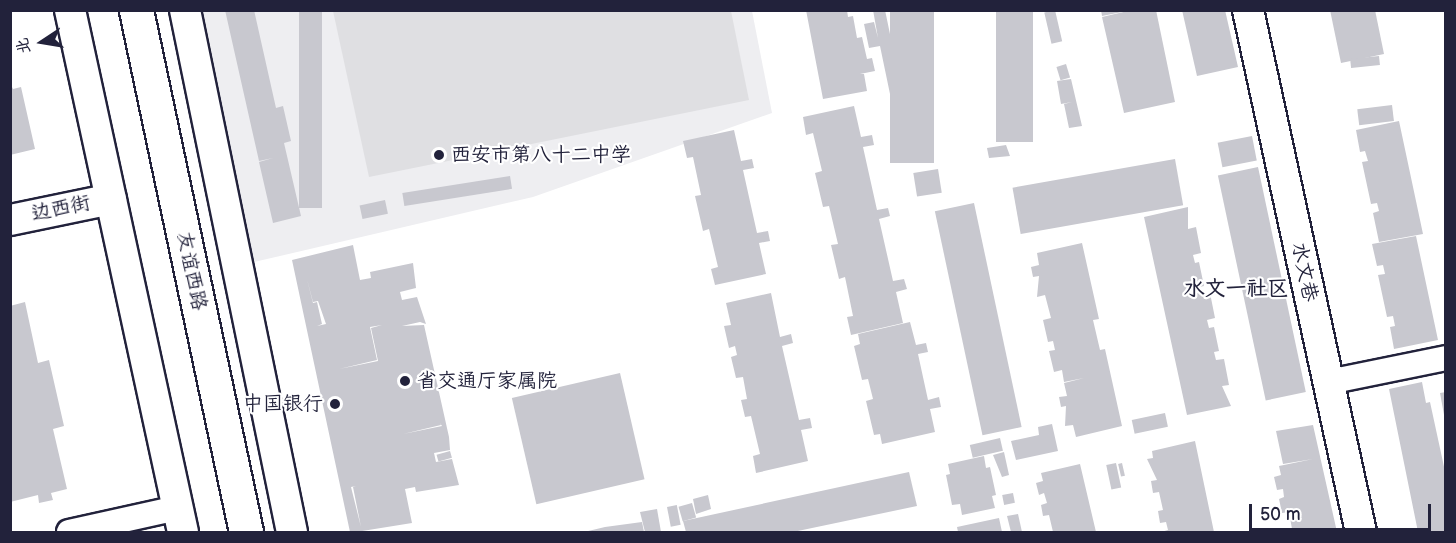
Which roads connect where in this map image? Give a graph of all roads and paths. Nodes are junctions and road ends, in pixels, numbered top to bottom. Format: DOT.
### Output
graph roads {
  1 [pos="70,10"];
  2 [pos="114,10"];
  3 [pos="136,10"];
  4 [pos="184,10"];
  5 [pos="1248,10"];
  6 [pos="111,199"];
  7 [pos="10,220"];
  8 [pos="1446,358"];
  9 [pos="1328,382"];
  10 [pos="180,520"];
  11 [pos="69,532"];
  12 [pos="224,532"];
  13 [pos="246,532"];
  14 [pos="292,532"];
  15 [pos="1361,532"];
  1 -- 6 [label="street"];
  2 -- 12 [label="main road, 友谊西路"];
  3 -- 13 [label="main road, 友谊西路"];
  4 -- 14 [label="street"];
  5 -- 9 [label="street, 水文巷"];
  6 -- 7 [label="street, 边西街"];
  6 -- 10 [label="street"];
  8 -- 9 [label="street"];
  9 -- 15 [label="street, 水文巷"];
  10 -- 11 [label="street"];
}
